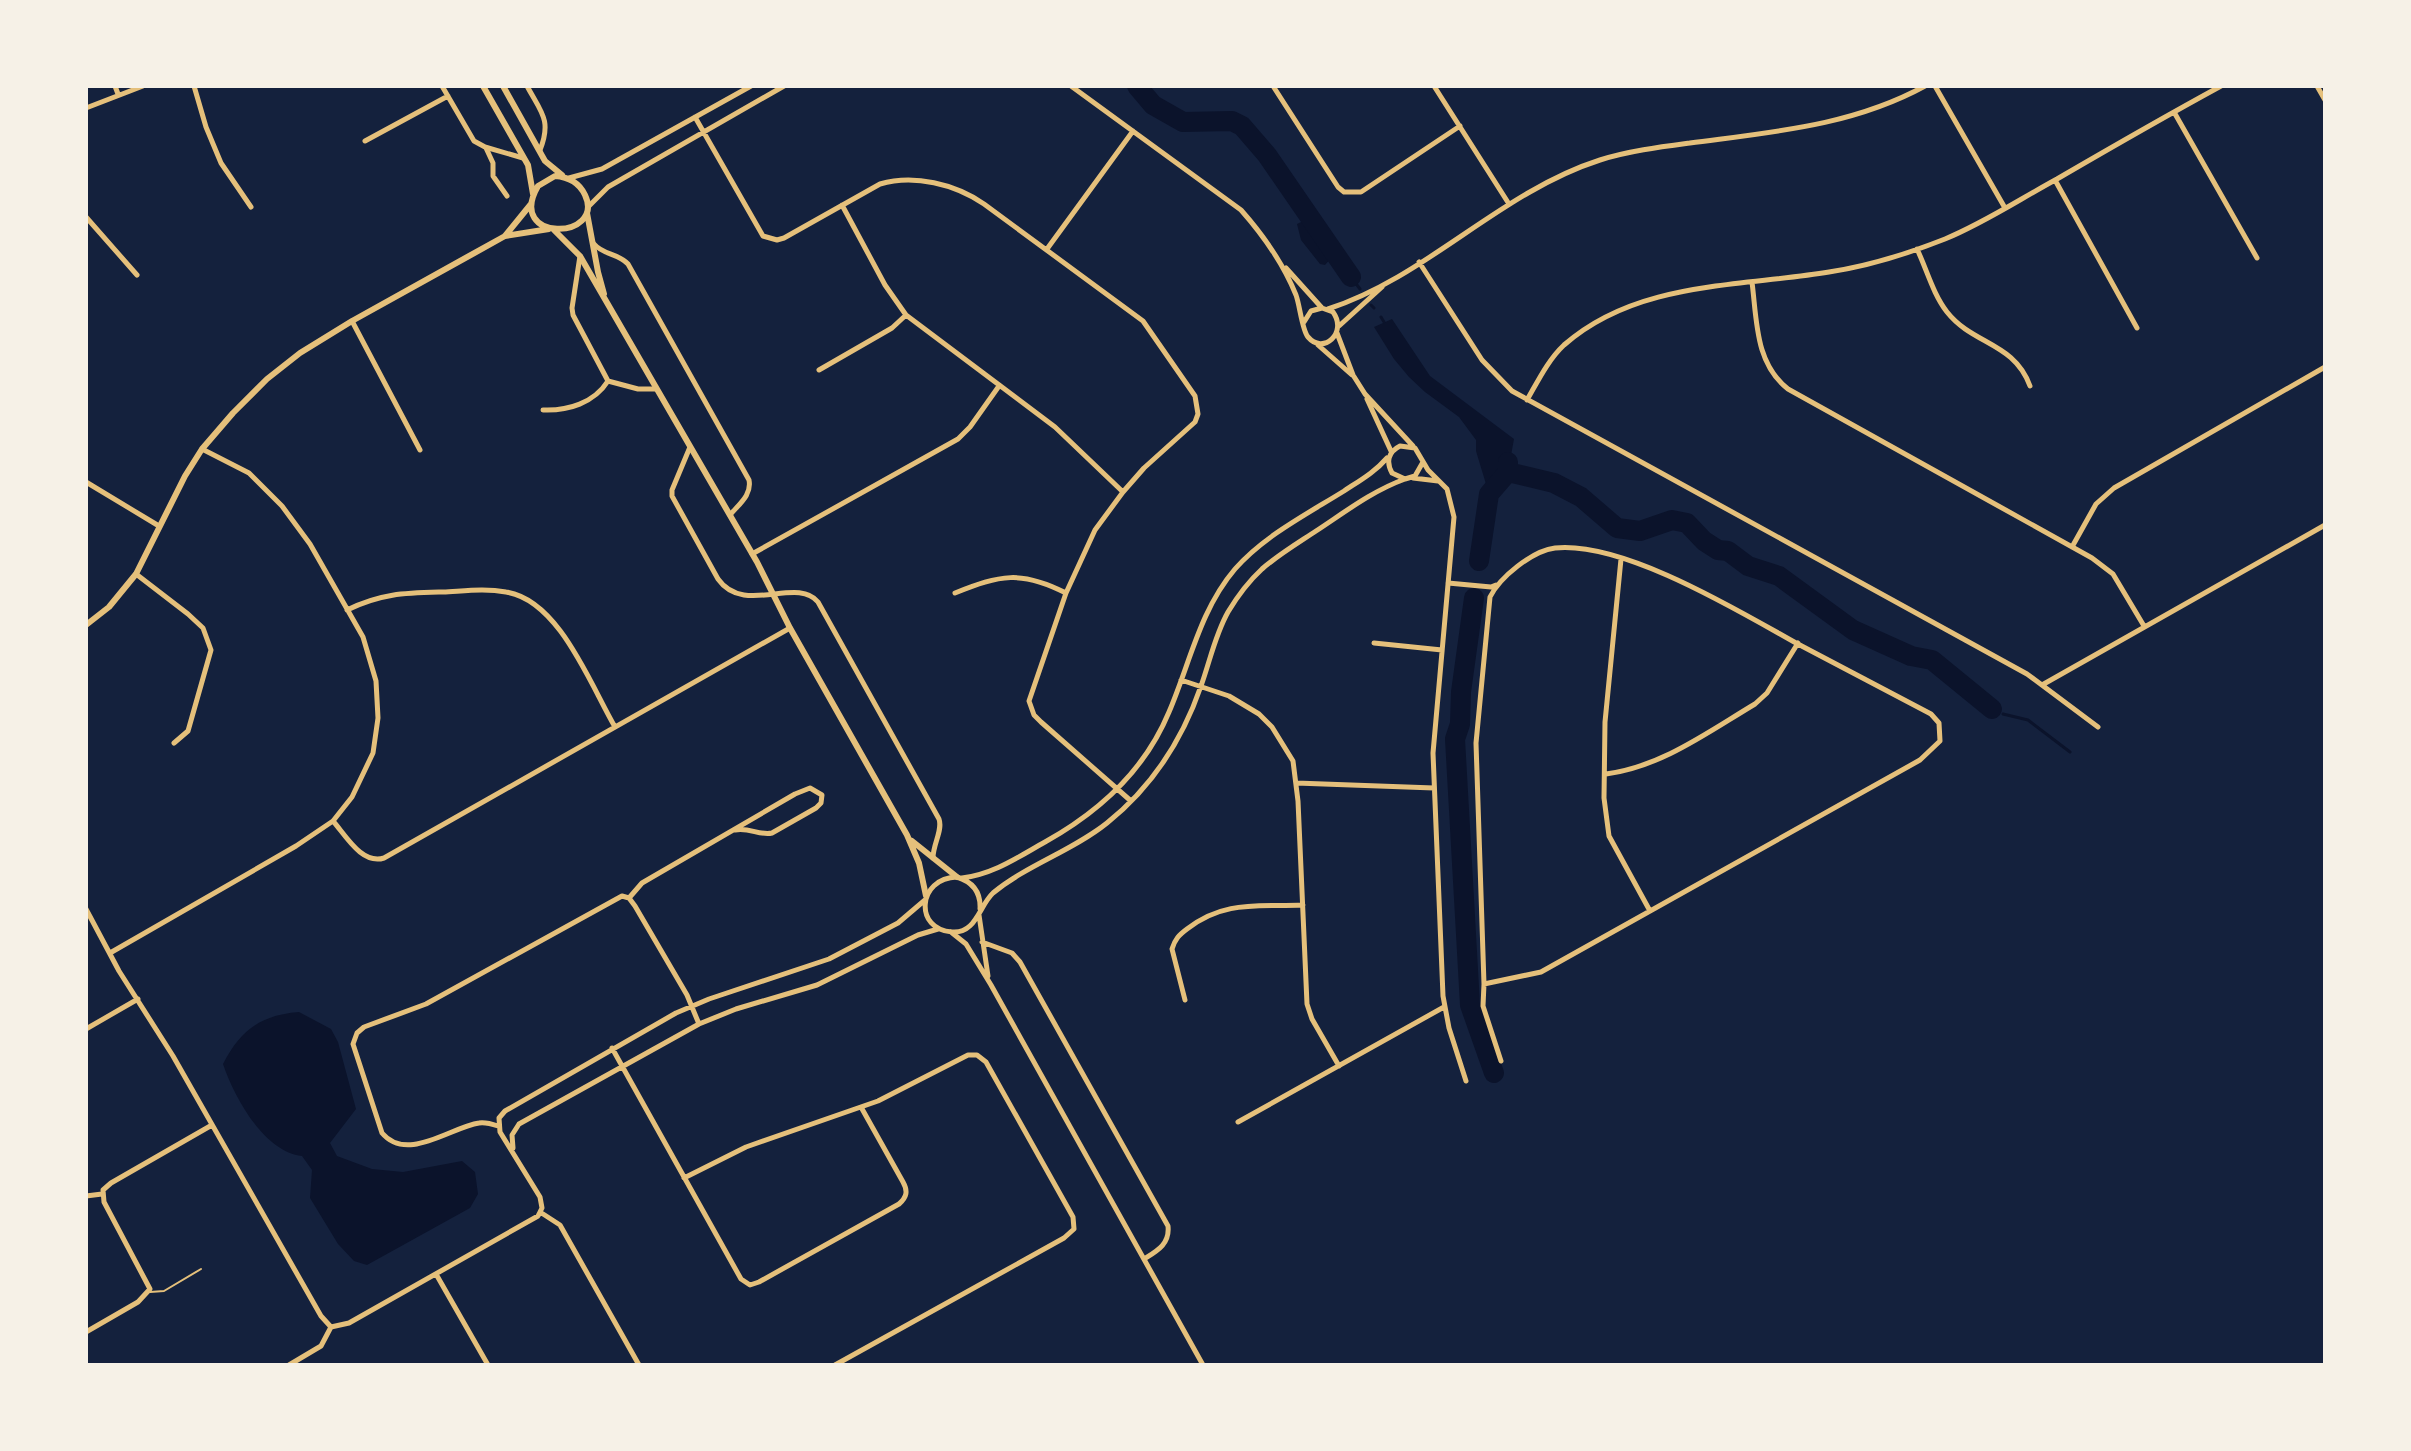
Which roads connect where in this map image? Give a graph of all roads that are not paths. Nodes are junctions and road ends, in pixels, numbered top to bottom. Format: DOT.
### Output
graph roads {
  1 [pos="115,86"];
  2 [pos="143,86"];
  3 [pos="194,86"];
  4 [pos="442,86"];
  5 [pos="483,86"];
  6 [pos="503,86"];
  7 [pos="527,86"];
  8 [pos="751,86"];
  9 [pos="784,86"];
  10 [pos="1071,86"];
  11 [pos="1273,86"];
  12 [pos="1434,86"];
  13 [pos="1925,86"];
  14 [pos="1935,86"];
  15 [pos="2221,86"];
  16 [pos="2317,86"];
  17 [pos="118,94"];
  18 [pos="448,96"];
  19 [pos="2325,100"];
  20 [pos="86,108"];
  21 [pos="2174,112"];
  22 [pos="695,117"];
  23 [pos="1460,126"];
  24 [pos="1133,131"];
  25 [pos="703,133"];
  26 [pos="365,141"];
  27 [pos="485,147"];
  28 [pos="540,150"];
  29 [pos="505,152"];
  30 [pos="524,158"];
  31 [pos="493,163"];
  32 [pos="566,177"];
  33 [pos="2055,180"];
  34 [pos="533,194"];
  35 [pos="507,196"];
  36 [pos="531,204"];
  37 [pos="1509,204"];
  38 [pos="842,205"];
  39 [pos="251,207"];
  40 [pos="2005,208"];
  41 [pos="588,210"];
  42 [pos="86,217"];
  43 [pos="552,230"];
  44 [pos="505,236"];
  45 [pos="593,243"];
  46 [pos="1047,249"];
  47 [pos="1917,249"];
  48 [pos="580,256"];
  49 [pos="2257,258"];
  50 [pos="1280,261"];
  51 [pos="1419,262"];
  52 [pos="137,275"];
  53 [pos="1389,281"];
  54 [pos="1752,282"];
  55 [pos="608,306"];
  56 [pos="1325,309"];
  57 [pos="906,315"];
  58 [pos="352,321"];
  59 [pos="1304,322"];
  60 [pos="2137,328"];
  61 [pos="1338,329"];
  62 [pos="1314,342"];
  63 [pos="2325,367"];
  64 [pos="819,370"];
  65 [pos="1353,375"];
  66 [pos="608,381"];
  67 [pos="999,386"];
  68 [pos="2030,386"];
  69 [pos="655,389"];
  70 [pos="1365,394"];
  71 [pos="1527,400"];
  72 [pos="543,410"];
  73 [pos="690,447"];
  74 [pos="1415,448"];
  75 [pos="202,449"];
  76 [pos="420,450"];
  77 [pos="1390,454"];
  78 [pos="1423,462"];
  79 [pos="1407,479"];
  80 [pos="1439,481"];
  81 [pos="86,482"];
  82 [pos="1123,492"];
  83 [pos="730,516"];
  84 [pos="2325,525"];
  85 [pos="159,526"];
  86 [pos="2072,547"];
  87 [pos="752,554"];
  88 [pos="1621,559"];
  89 [pos="136,574"];
  90 [pos="1448,583"];
  91 [pos="1496,584"];
  92 [pos="955,593"];
  93 [pos="1066,593"];
  94 [pos="775,596"];
  95 [pos="347,610"];
  96 [pos="86,625"];
  97 [pos="2144,626"];
  98 [pos="790,628"];
  99 [pos="1374,643"];
  100 [pos="1798,643"];
  101 [pos="1442,650"];
  102 [pos="1181,680"];
  103 [pos="2042,685"];
  104 [pos="1201,687"];
  105 [pos="615,727"];
  106 [pos="2098,727"];
  107 [pos="174,743"];
  108 [pos="1606,774"];
  109 [pos="1296,783"];
  110 [pos="1434,788"];
  111 [pos="1117,789"];
  112 [pos="1131,801"];
  113 [pos="333,821"];
  114 [pos="735,830"];
  115 [pos="907,835"];
  116 [pos="933,858"];
  117 [pos="959,877"];
  118 [pos="629,898"];
  119 [pos="926,898"];
  120 [pos="1303,905"];
  121 [pos="86,909"];
  122 [pos="1650,911"];
  123 [pos="980,912"];
  124 [pos="939,929"];
  125 [pos="951,932"];
  126 [pos="982,942"];
  127 [pos="110,953"];
  128 [pos="1484,984"];
  129 [pos="991,985"];
  130 [pos="138,999"];
  131 [pos="1185,1000"];
  132 [pos="692,1005"];
  133 [pos="1444,1007"];
  134 [pos="699,1024"];
  135 [pos="86,1029"];
  136 [pos="612,1048"];
  137 [pos="1501,1061"];
  138 [pos="621,1066"];
  139 [pos="1339,1066"];
  140 [pos="1466,1081"];
  141 [pos="861,1107"];
  142 [pos="1238,1122"];
  143 [pos="212,1125"];
  144 [pos="498,1126"];
  145 [pos="513,1150"];
  146 [pos="684,1178"];
  147 [pos="102,1194"];
  148 [pos="86,1196"];
  149 [pos="540,1212"];
  150 [pos="1144,1259"];
  151 [pos="201,1269"];
  152 [pos="436,1274"];
  153 [pos="148,1292"];
  154 [pos="331,1327"];
  155 [pos="86,1332"];
  156 [pos="289,1365"];
  157 [pos="488,1365"];
  158 [pos="639,1365"];
  159 [pos="835,1365"];
  160 [pos="1203,1365"];
  1 -- 17 [label="street"];
  2 -- 17 [label="street"];
  3 -- 39 [label="street"];
  4 -- 18 [label="street"];
  5 -- 30 [label="street"];
  6 -- 28 [label="street"];
  7 -- 28 [label="street"];
  8 -- 22 [label="street"];
  9 -- 25 [label="street"];
  10 -- 24 [label="street"];
  11 -- 23 [label="street"];
  12 -- 23 [label="street"];
  13 -- 37 [label="street"];
  14 -- 40 [label="street"];
  15 -- 21 [label="street"];
  16 -- 19 [label="street"];
  17 -- 20 [label="street"];
  18 -- 26 [label="street"];
  18 -- 27 [label="street"];
  21 -- 33 [label="street"];
  21 -- 49 [label="street"];
  22 -- 25 [label="street"];
  22 -- 32 [label="street"];
  23 -- 37 [label="street"];
  24 -- 46 [label="street"];
  24 -- 50 [label="street"];
  25 -- 38 [label="street"];
  25 -- 41 [label="street"];
  27 -- 29 [label="street"];
  27 -- 31 [label="street"];
  28 -- 32 [label="street"];
  29 -- 30 [label="street"];
  29 -- 31 [label="street"];
  30 -- 34 [label="street"];
  31 -- 35 [label="street"];
  32 -- 34 [label="street"];
  32 -- 41 [label="street"];
  33 -- 40 [label="street"];
  33 -- 60 [label="street"];
  34 -- 36 [label="street"];
  36 -- 43 [label="street"];
  36 -- 44 [label="street"];
  37 -- 51 [label="street"];
  38 -- 46 [label="street"];
  38 -- 57 [label="street"];
  40 -- 47 [label="street"];
  41 -- 43 [label="street"];
  41 -- 45 [label="street"];
  42 -- 52 [label="street"];
  43 -- 44 [label="street"];
  43 -- 48 [label="street"];
  44 -- 58 [label="street"];
  45 -- 55 [label="street"];
  45 -- 83 [label="street"];
  46 -- 82 [label="street"];
  47 -- 54 [label="street"];
  47 -- 68 [label="street"];
  48 -- 55 [label="street"];
  48 -- 66 [label="street"];
  50 -- 56 [label="street"];
  50 -- 59 [label="street"];
  51 -- 53 [label="street"];
  51 -- 71 [label="street"];
  53 -- 56 [label="street"];
  53 -- 61 [label="street"];
  54 -- 71 [label="street"];
  54 -- 86 [label="street"];
  55 -- 69 [label="street"];
  56 -- 59 [label="street"];
  56 -- 61 [label="street"];
  57 -- 64 [label="street"];
  57 -- 67 [label="street"];
  58 -- 75 [label="street"];
  58 -- 76 [label="street"];
  59 -- 62 [label="street"];
  61 -- 62 [label="street"];
  61 -- 65 [label="street"];
  62 -- 65 [label="street"];
  63 -- 86 [label="street"];
  65 -- 70 [label="street"];
  66 -- 69 [label="street"];
  66 -- 72 [label="street"];
  67 -- 82 [label="street"];
  67 -- 87 [label="street"];
  69 -- 73 [label="street"];
  70 -- 74 [label="street"];
  70 -- 77 [label="street"];
  71 -- 103 [label="street"];
  73 -- 83 [label="street"];
  73 -- 94 [label="street"];
  74 -- 77 [label="street"];
  74 -- 78 [label="street"];
  75 -- 85 [label="street"];
  75 -- 95 [label="street"];
  77 -- 79 [label="street"];
  77 -- 102 [label="street"];
  78 -- 79 [label="street"];
  78 -- 80 [label="street"];
  79 -- 80 [label="street"];
  79 -- 104 [label="street"];
  80 -- 90 [label="street"];
  81 -- 85 [label="street"];
  82 -- 93 [label="street"];
  83 -- 87 [label="street"];
  84 -- 97 [label="street"];
  85 -- 89 [label="street"];
  86 -- 97 [label="street"];
  87 -- 94 [label="street"];
  88 -- 91 [label="street"];
  88 -- 100 [label="street"];
  88 -- 108 [label="street"];
  89 -- 96 [label="street"];
  89 -- 107 [label="street"];
  90 -- 91 [label="street"];
  90 -- 101 [label="street"];
  91 -- 128 [label="street"];
  92 -- 93 [label="street"];
  93 -- 111 [label="street"];
  94 -- 98 [label="street"];
  94 -- 116 [label="street"];
  95 -- 105 [label="street"];
  95 -- 113 [label="street"];
  97 -- 103 [label="street"];
  98 -- 105 [label="street"];
  98 -- 115 [label="street"];
  99 -- 101 [label="street"];
  100 -- 108 [label="street"];
  100 -- 122 [label="street"];
  101 -- 110 [label="street"];
  102 -- 104 [label="street"];
  102 -- 111 [label="street"];
  103 -- 106 [label="street"];
  104 -- 109 [label="street"];
  104 -- 112 [label="street"];
  105 -- 113 [label="street"];
  108 -- 122 [label="street"];
  109 -- 110 [label="street"];
  109 -- 120 [label="street"];
  110 -- 133 [label="street"];
  111 -- 112 [label="street"];
  111 -- 117 [label="street"];
  112 -- 123 [label="street"];
  113 -- 127 [label="street"];
  114 -- 114 [label="street"];
  114 -- 118 [label="street"];
  115 -- 116 [label="street"];
  115 -- 119 [label="street"];
  116 -- 117 [label="street"];
  117 -- 119 [label="street"];
  117 -- 123 [label="street"];
  118 -- 132 [label="street"];
  118 -- 144 [label="street"];
  119 -- 124 [label="street"];
  119 -- 132 [label="street"];
  120 -- 131 [label="street"];
  120 -- 139 [label="street"];
  121 -- 127 [label="street"];
  122 -- 128 [label="street"];
  123 -- 125 [label="street"];
  123 -- 126 [label="street"];
  124 -- 125 [label="street"];
  124 -- 134 [label="street"];
  125 -- 129 [label="street"];
  126 -- 129 [label="street"];
  126 -- 150 [label="street"];
  127 -- 130 [label="street"];
  128 -- 137 [label="street"];
  129 -- 150 [label="street"];
  130 -- 135 [label="street"];
  130 -- 143 [label="street"];
  132 -- 134 [label="street"];
  132 -- 136 [label="street"];
  133 -- 139 [label="street"];
  133 -- 140 [label="street"];
  134 -- 138 [label="street"];
  136 -- 138 [label="street"];
  136 -- 144 [label="street"];
  138 -- 145 [label="street"];
  138 -- 146 [label="street"];
  139 -- 142 [label="street"];
  141 -- 146 [label="street"];
  141 -- 146 [label="street"];
  141 -- 159 [label="street"];
  143 -- 147 [label="street"];
  143 -- 154 [label="street"];
  144 -- 145 [label="street"];
  145 -- 149 [label="street"];
  147 -- 148 [label="street"];
  147 -- 153 [label="street"];
  149 -- 152 [label="street"];
  149 -- 158 [label="street"];
  150 -- 160 [label="street"];
  151 -- 153 [label="lane"];
  152 -- 154 [label="street"];
  152 -- 157 [label="street"];
  153 -- 155 [label="street"];
  154 -- 156 [label="street"];
}
